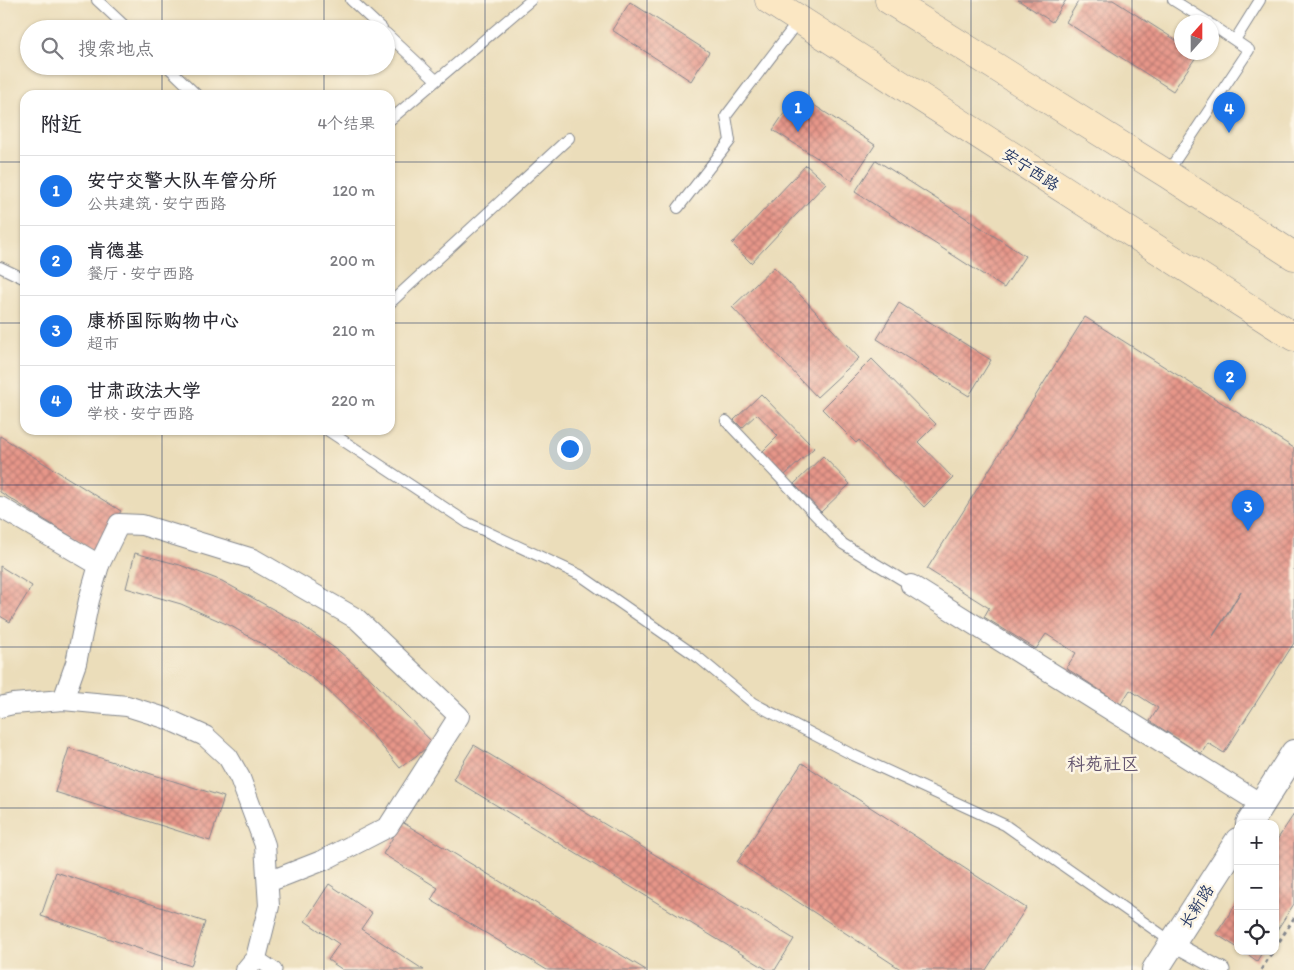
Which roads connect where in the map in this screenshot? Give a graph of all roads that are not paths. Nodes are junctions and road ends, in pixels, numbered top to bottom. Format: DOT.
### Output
graph roads {
  1 [pos="97,0"];
  2 [pos="351,0"];
  3 [pos="531,0"];
  4 [pos="769,0"];
  5 [pos="889,0"];
  6 [pos="1173,0"];
  7 [pos="1260,0"];
  8 [pos="1197,15"];
  9 [pos="118,20"];
  10 [pos="372,20"];
  11 [pos="800,20"];
  12 [pos="1219,29"];
  13 [pos="1236,40"];
  14 [pos="395,41"];
  15 [pos="176,75"];
  16 [pos="436,80"];
  17 [pos="192,90"];
  18 [pos="395,116"];
  19 [pos="569,138"];
  20 [pos="1167,174"];
  21 [pos="678,208"];
  22 [pos="1294,256"];
  23 [pos="0,267"];
  24 [pos="20,277"];
  25 [pos="395,298"];
  26 [pos="1294,337"];
  27 [pos="726,421"];
  28 [pos="334,435"];
  29 [pos="0,507"];
  30 [pos="99,565"];
  31 [pos="911,585"];
  32 [pos="63,700"];
  33 [pos="0,707"];
  34 [pos="1294,753"];
  35 [pos="1255,814"];
  36 [pos="1234,847"];
  37 [pos="268,882"];
  38 [pos="1172,943"];
  39 [pos="251,964"];
  40 [pos="274,970"];
  41 [pos="1155,970"];
  42 [pos="1222,970"];
  1 -- 9 [label="lane"];
  2 -- 10 [label="lane"];
  3 -- 16 [label="lane"];
  4 -- 11 [label="main road, 安宁西路"];
  5 -- 20 [label="main road"];
  6 -- 8 [label="lane"];
  7 -- 13 [label="lane"];
  11 -- 21 [label="lane"];
  11 -- 26 [label="main road, 安宁西路"];
  12 -- 13 [label="lane"];
  13 -- 20 [label="lane"];
  14 -- 16 [label="lane"];
  15 -- 17 [label="lane"];
  16 -- 18 [label="lane"];
  19 -- 25 [label="lane"];
  20 -- 22 [label="main road"];
  23 -- 24 [label="lane"];
  27 -- 31 [label="lane"];
  28 -- 38 [label="lane"];
  29 -- 30 [label="street"];
  30 -- 32 [label="street"];
  30 -- 37 [label="street"];
  31 -- 35 [label="street"];
  32 -- 33 [label="street"];
  32 -- 37 [label="street"];
  34 -- 35 [label="street"];
  36 -- 38 [label="street, 长新路"];
  37 -- 39 [label="street"];
  38 -- 41 [label="street, 长新路"];
  38 -- 42 [label="street"];
  39 -- 40 [label="street"];
}
